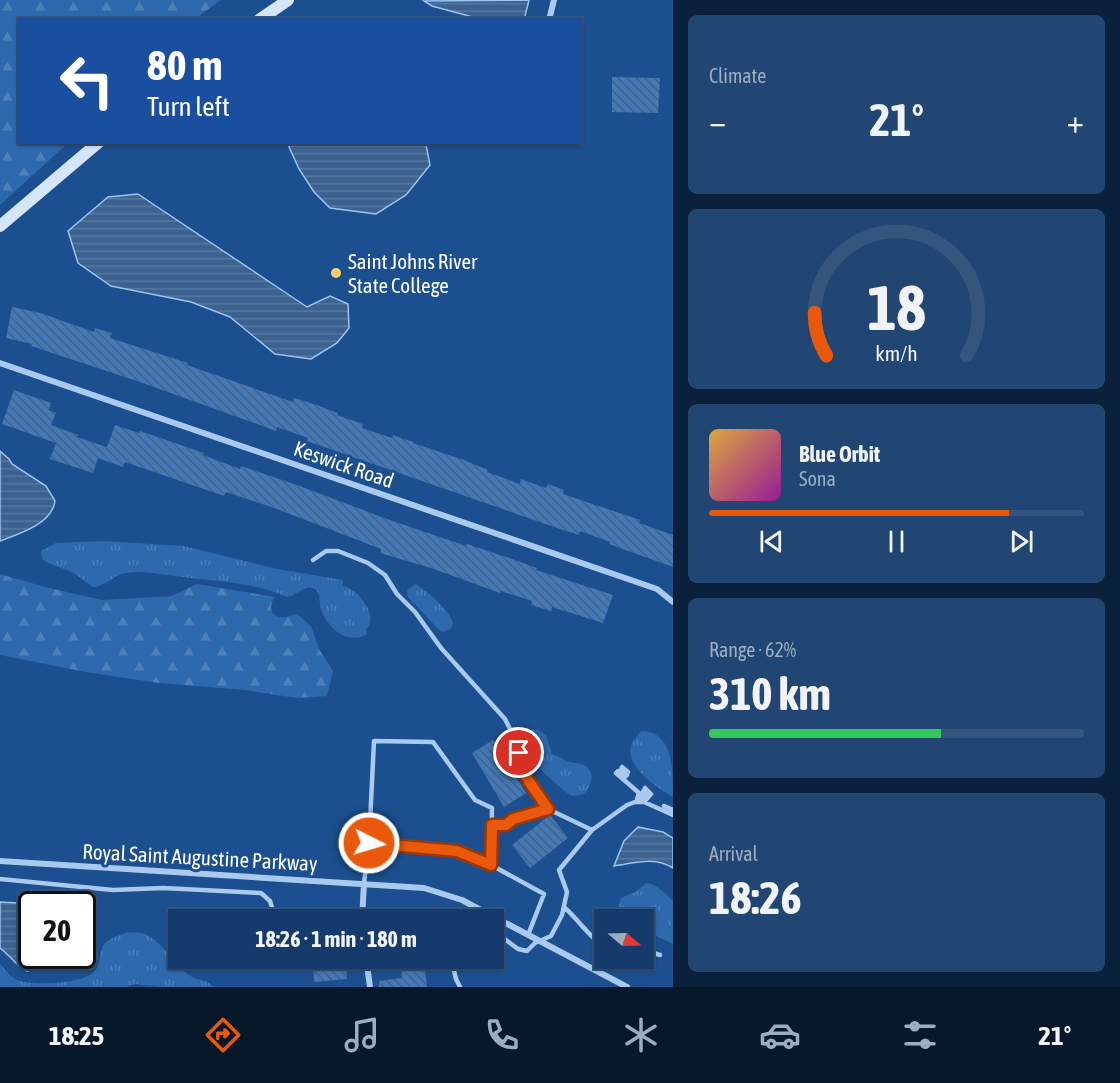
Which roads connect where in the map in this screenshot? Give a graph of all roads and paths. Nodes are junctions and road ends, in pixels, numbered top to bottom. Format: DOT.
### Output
graph roads {
  1 [pos="288,0"];
  2 [pos="554,0"];
  3 [pos="262,18"];
  4 [pos="550,18"];
  5 [pos="97,144"];
  6 [pos="0,226"];
  7 [pos="0,363"];
  8 [pos="313,560"];
  9 [pos="673,602"];
  10 [pos="628,772"];
  11 [pos="644,792"];
  12 [pos="644,802"];
  13 [pos="548,809"];
  14 [pos="673,813"];
  15 [pos="492,825"];
  16 [pos="592,830"];
  17 [pos="369,843"];
  18 [pos="0,861"];
  19 [pos="491,865"];
  20 [pos="0,879"];
  21 [pos="364,883"];
  22 [pos="565,908"];
  23 [pos="272,909"];
  24 [pos="363,909"];
  25 [pos="528,935"];
  26 [pos="504,938"];
  27 [pos="594,939"];
  28 [pos="540,941"];
  29 [pos="654,953"];
  30 [pos="660,955"];
  31 [pos="368,969"];
  32 [pos="454,969"];
  33 [pos="370,987"];
  34 [pos="460,987"];
  35 [pos="627,987"];
  1 -- 3 [label="main road"];
  2 -- 4 [label="street"];
  5 -- 6 [label="main road"];
  7 -- 9 [label="street, Keswick Road"];
  8 -- 13 [label="lane"];
  10 -- 12 [label="lane"];
  11 -- 12 [label="lane"];
  12 -- 14 [label="lane"];
  12 -- 16 [label="lane"];
  13 -- 15 [label="lane"];
  13 -- 16 [label="lane"];
  15 -- 17 [label="lane"];
  15 -- 19 [label="lane"];
  16 -- 22 [label="lane"];
  17 -- 19 [label="lane"];
  17 -- 21 [label="lane"];
  18 -- 21 [label="street, Royal Saint Augustine Parkway"];
  19 -- 25 [label="lane"];
  20 -- 23 [label="lane"];
  21 -- 24 [label="street"];
  21 -- 25 [label="street, Royal Saint Augustine Parkway"];
  22 -- 27 [label="lane"];
  22 -- 28 [label="lane"];
  25 -- 28 [label="street, Royal Saint Augustine Parkway"];
  26 -- 28 [label="lane"];
  28 -- 35 [label="street, Royal Saint Augustine Parkway"];
  29 -- 30 [label="lane"];
  31 -- 33 [label="street"];
  32 -- 34 [label="lane"];
}
